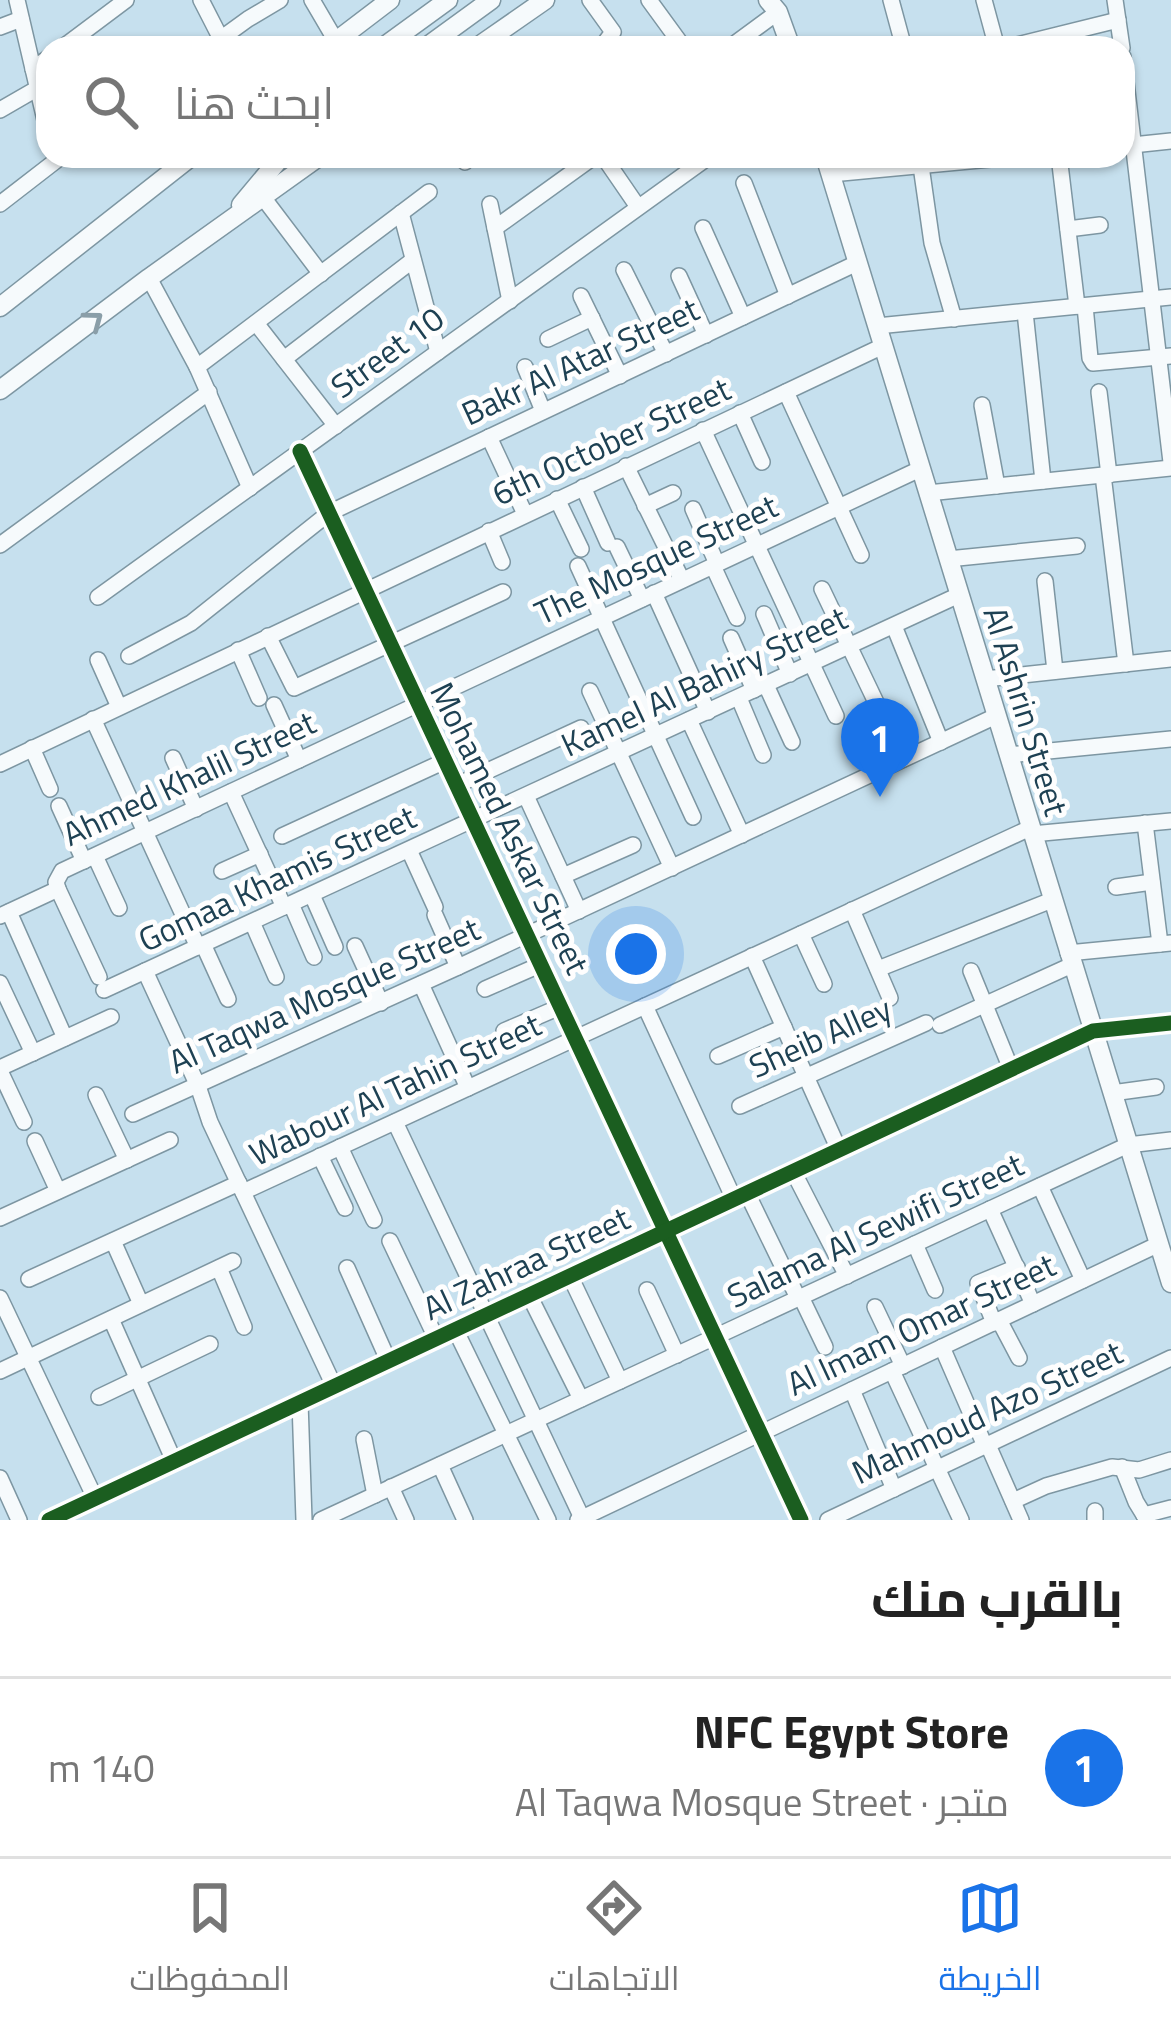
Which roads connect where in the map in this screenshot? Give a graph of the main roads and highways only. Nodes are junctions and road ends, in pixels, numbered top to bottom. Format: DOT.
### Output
graph roads {
  1 [pos="390,0"];
  2 [pos="448,0"];
  3 [pos="491,0"];
  4 [pos="545,0"];
  5 [pos="776,4"];
  6 [pos="343,36"];
  7 [pos="398,36"];
  8 [pos="442,36"];
  9 [pos="494,36"];
  10 [pos="786,36"];
  11 [pos="177,168"];
  12 [pos="271,168"];
  13 [pos="303,168"];
  14 [pos="829,168"];
  15 [pos="231,218"];
  16 [pos="0,307"];
  17 [pos="0,390"];
  18 [pos="1162,1222"];
  19 [pos="1171,1283"];
  1 -- 6 [label="main road"];
  2 -- 7 [label="main road"];
  3 -- 8 [label="main road"];
  4 -- 9 [label="main road"];
  5 -- 10 [label="main road"];
  11 -- 16 [label="main road"];
  12 -- 15 [label="main road"];
  13 -- 15 [label="main road"];
  14 -- 18 [label="main road, Al Ashrin Street"];
  17 -- 15 [label="main road, one-way"];
  18 -- 19 [label="main road, Al Ashrin Street"];
}
